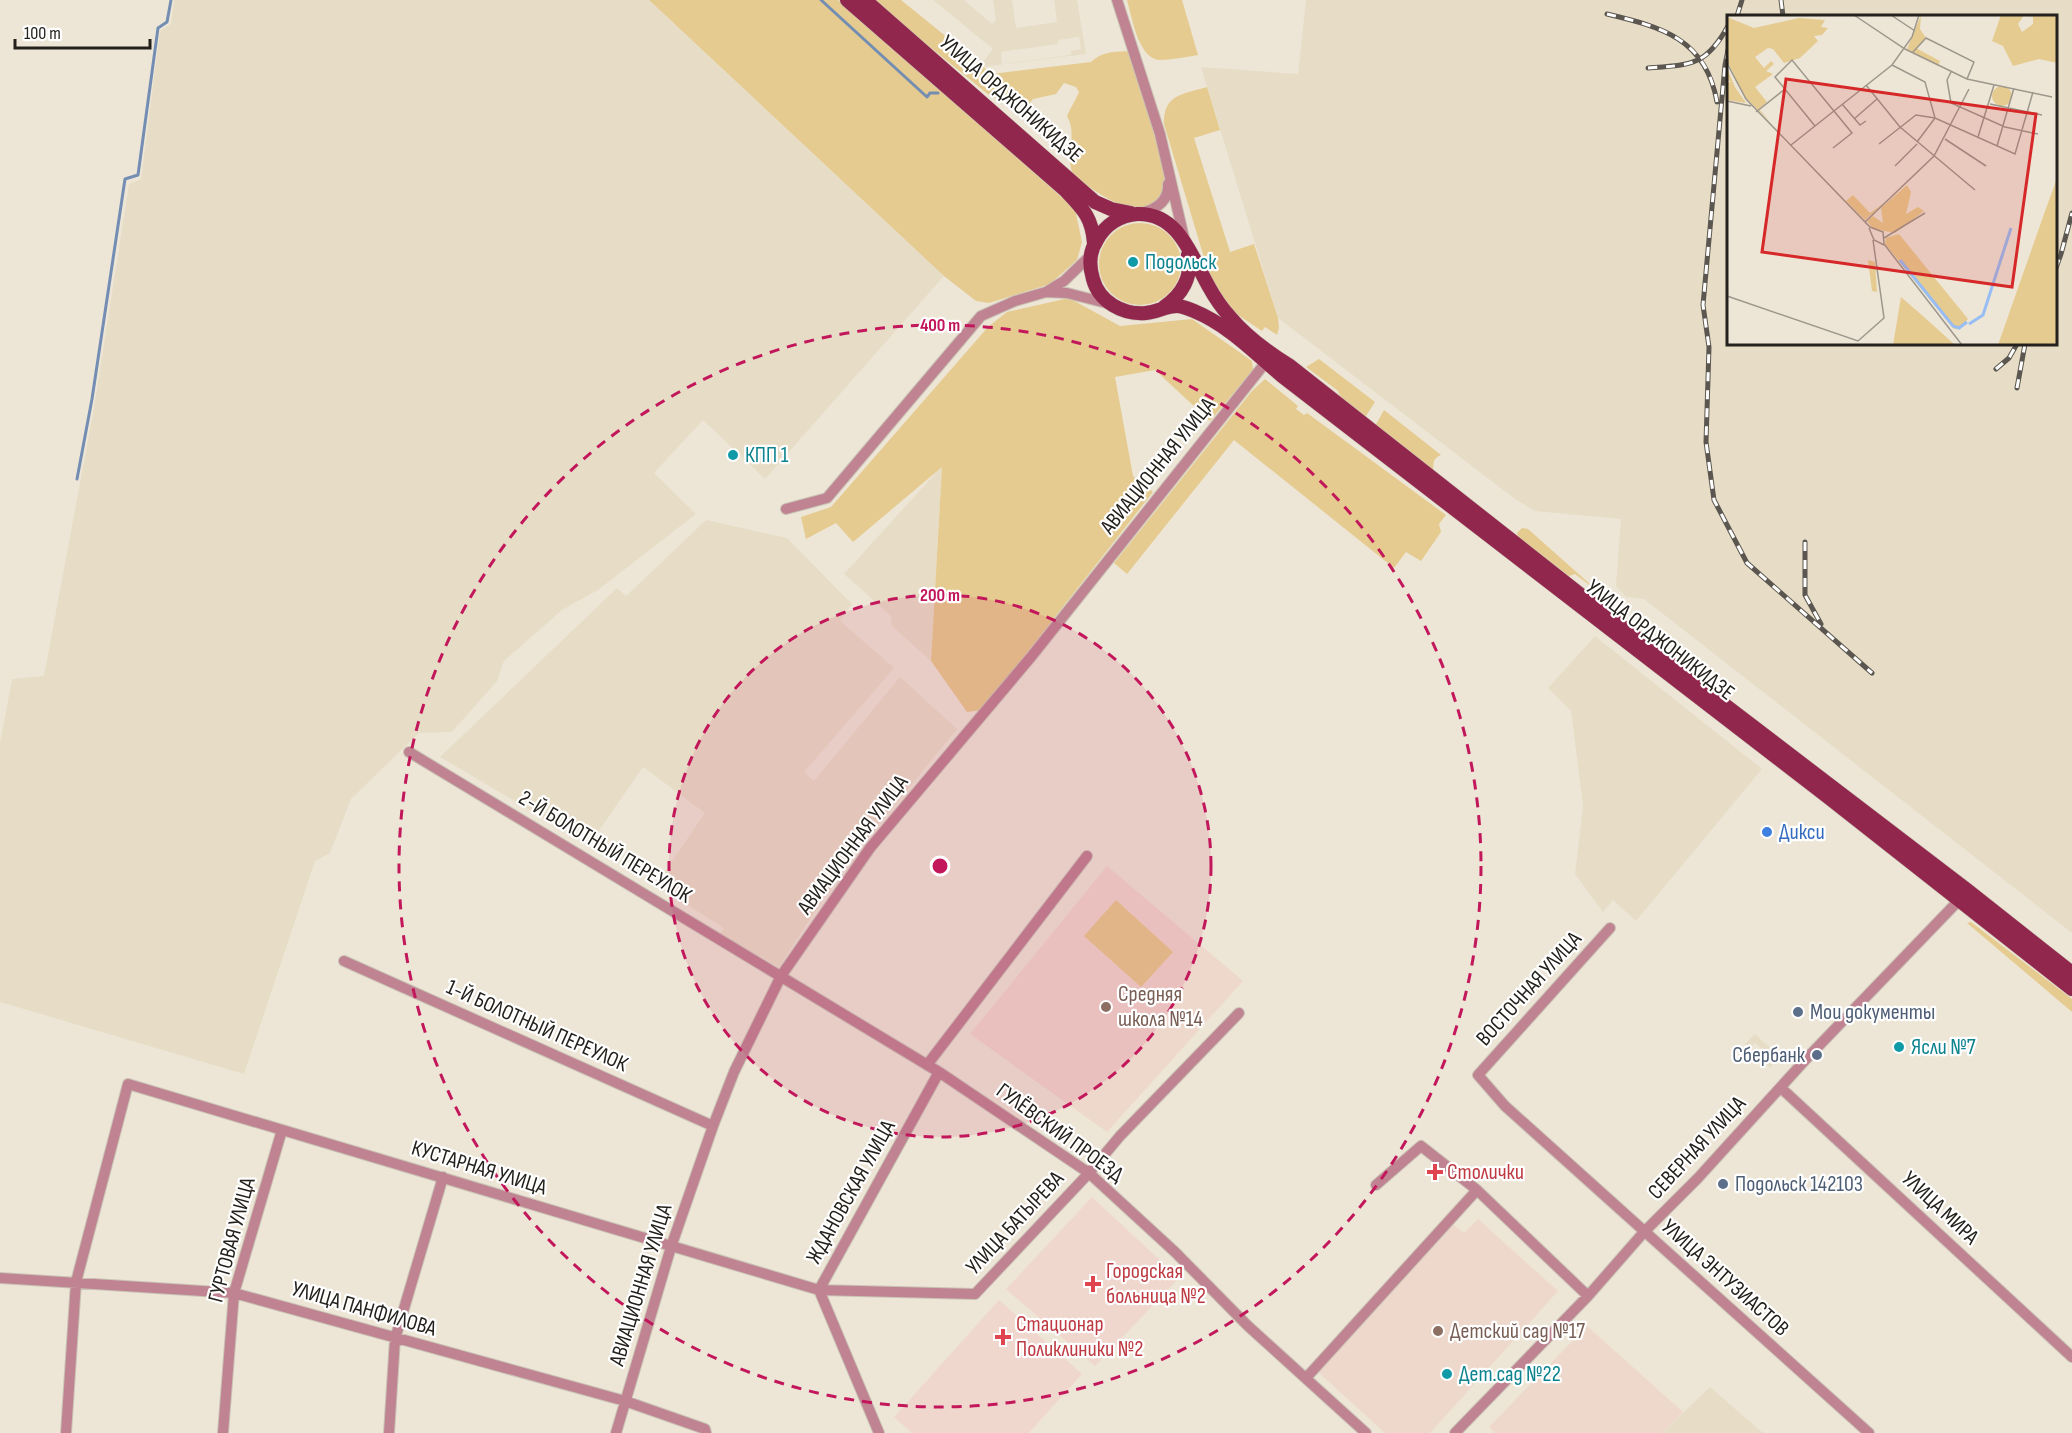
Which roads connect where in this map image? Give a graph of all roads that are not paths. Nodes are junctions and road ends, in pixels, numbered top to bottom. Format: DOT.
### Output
graph roads {
  1 [pos="847,0"];
  2 [pos="865,0"];
  3 [pos="1117,0"];
  4 [pos="1160,134"];
  5 [pos="1136,214"];
  6 [pos="1186,247"];
  7 [pos="1092,250"];
  8 [pos="1046,292"];
  9 [pos="1110,304"];
  10 [pos="1161,308"];
  11 [pos="1227,322"];
  12 [pos="1266,362"];
  13 [pos="786,510"];
  14 [pos="409,752"];
  15 [pos="1087,856"];
  16 [pos="1963,895"];
  17 [pos="1610,928"];
  18 [pos="344,961"];
  19 [pos="2072,973"];
  20 [pos="781,976"];
  21 [pos="2072,989"];
  22 [pos="1239,1013"];
  23 [pos="927,1065"];
  24 [pos="939,1072"];
  25 [pos="1478,1075"];
  26 [pos="1781,1088"];
  27 [pos="713,1126"];
  28 [pos="282,1130"];
  29 [pos="1089,1173"];
  30 [pos="443,1176"];
  31 [pos="1376,1185"];
  32 [pos="1477,1190"];
  33 [pos="1644,1232"];
  34 [pos="670,1247"];
  35 [pos="0,1278"];
  36 [pos="76,1282"];
  37 [pos="819,1290"];
  38 [pos="234,1293"];
  39 [pos="1588,1296"];
  40 [pos="395,1338"];
  41 [pos="2071,1354"];
  42 [pos="1306,1378"];
  43 [pos="625,1401"];
  44 [pos="66,1433"];
  45 [pos="223,1433"];
  46 [pos="389,1433"];
  47 [pos="616,1433"];
  48 [pos="706,1433"];
  49 [pos="879,1433"];
  50 [pos="1366,1433"];
  51 [pos="1455,1433"];
  52 [pos="1869,1433"];
  1 -- 7 [label="main road, УЛИЦА ОРДЖОНИКИДЗЕ"];
  2 -- 5 [label="main road, УЛИЦА ОРДЖОНИКИДЗЕ"];
  3 -- 4 [label="street"];
  4 -- 5 [label="street"];
  4 -- 6 [label="street"];
  5 -- 6 [label="main road"];
  5 -- 7 [label="main road"];
  6 -- 10 [label="main road"];
  6 -- 11 [label="main road"];
  7 -- 8 [label="street"];
  7 -- 9 [label="main road"];
  8 -- 9 [label="street"];
  8 -- 13 [label="street"];
  9 -- 10 [label="main road"];
  10 -- 11 [label="main road"];
  11 -- 12 [label="main road, УЛИЦА ОРДЖОНИКИДЗЕ"];
  11 -- 16 [label="main road, УЛИЦА ОРДЖОНИКИДЗЕ"];
  12 -- 16 [label="main road, УЛИЦА ОРДЖОНИКИДЗЕ"];
  12 -- 20 [label="street, АВИАЦИОННАЯ УЛИЦА"];
  14 -- 20 [label="street, 2-Й БОЛОТНЫЙ ПЕРЕУЛОК"];
  15 -- 23 [label="street"];
  16 -- 19 [label="main road, УЛИЦА ОРДЖОНИКИДЗЕ"];
  16 -- 21 [label="main road, УЛИЦА ОРДЖОНИКИДЗЕ"];
  16 -- 26 [label="street, СЕВЕРНАЯ УЛИЦА"];
  17 -- 25 [label="street, ВОСТОЧНАЯ УЛИЦА"];
  18 -- 27 [label="street, 1-Й БОЛОТНЫЙ ПЕРЕУЛОК"];
  20 -- 23 [label="street, ГУЛЁВСКИЙ ПРОЕЗД"];
  20 -- 27 [label="street, АВИАЦИОННАЯ УЛИЦА"];
  22 -- 29 [label="street, УЛИЦА БАТЫРЕВА"];
  23 -- 24 [label="street, ГУЛЁВСКИЙ ПРОЕЗД"];
  24 -- 29 [label="street, ГУЛЁВСКИЙ ПРОЕЗД"];
  24 -- 37 [label="street, ЖДАНОВСКАЯ УЛИЦА"];
  25 -- 33 [label="street, УЛИЦА ЭНТУЗИАСТОВ"];
  26 -- 33 [label="street, СЕВЕРНАЯ УЛИЦА"];
  26 -- 41 [label="street, УЛИЦА МИРА"];
  27 -- 34 [label="street, АВИАЦИОННАЯ УЛИЦА"];
  28 -- 30 [label="street, КУСТАРНАЯ УЛИЦА"];
  28 -- 36 [label="street, КУСТАРНАЯ УЛИЦА"];
  28 -- 38 [label="street, ГУРТОВАЯ УЛИЦА"];
  29 -- 37 [label="street, УЛИЦА БАТЫРЕВА"];
  29 -- 42 [label="street, ГУЛЁВСКИЙ ПРОЕЗД"];
  30 -- 34 [label="street, КУСТАРНАЯ УЛИЦА"];
  30 -- 40 [label="street"];
  31 -- 32 [label="street"];
  32 -- 39 [label="street"];
  32 -- 42 [label="street"];
  33 -- 39 [label="street, СЕВЕРНАЯ УЛИЦА"];
  33 -- 52 [label="street, УЛИЦА ЭНТУЗИАСТОВ"];
  34 -- 37 [label="street, КУСТАРНАЯ УЛИЦА"];
  34 -- 43 [label="street, АВИАЦИОННАЯ УЛИЦА"];
  35 -- 36 [label="street, УЛИЦА ПАНФИЛОВА"];
  36 -- 38 [label="street, УЛИЦА ПАНФИЛОВА"];
  36 -- 44 [label="street"];
  37 -- 49 [label="street, ЖДАНОВСКАЯ УЛИЦА"];
  38 -- 40 [label="street, УЛИЦА ПАНФИЛОВА"];
  38 -- 45 [label="street, ГУРТОВАЯ УЛИЦА"];
  39 -- 51 [label="street, СЕВЕРНАЯ УЛИЦА"];
  40 -- 43 [label="street, УЛИЦА ПАНФИЛОВА"];
  40 -- 46 [label="street"];
  42 -- 50 [label="street, ГУЛЁВСКИЙ ПРОЕЗД"];
  43 -- 47 [label="street, АВИАЦИОННАЯ УЛИЦА"];
  43 -- 48 [label="street, УЛИЦА ПАНФИЛОВА"];
}
